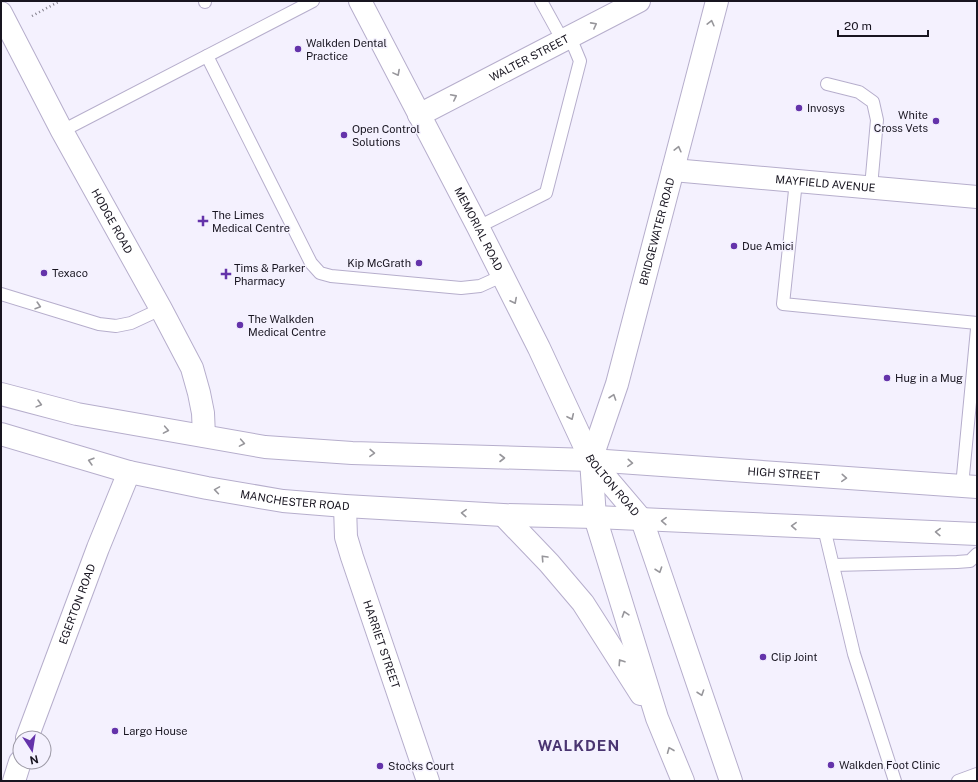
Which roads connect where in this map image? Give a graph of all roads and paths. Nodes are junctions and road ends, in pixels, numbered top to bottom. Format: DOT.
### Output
graph roads {
  1 [pos="313,1"];
  2 [pos="360,1"];
  3 [pos="541,1"];
  4 [pos="639,1"];
  5 [pos="716,1"];
  6 [pos="1,13"];
  7 [pos="566,39"];
  8 [pos="207,56"];
  9 [pos="827,84"];
  10 [pos="419,115"];
  11 [pos="62,131"];
  12 [pos="673,170"];
  13 [pos="796,181"];
  14 [pos="871,187"];
  15 [pos="977,197"];
  16 [pos="478,227"];
  17 [pos="502,276"];
  18 [pos="1,294"];
  19 [pos="161,309"];
  20 [pos="977,323"];
  21 [pos="977,329"];
  22 [pos="1,394"];
  23 [pos="1,434"];
  24 [pos="204,436"];
  25 [pos="591,460"];
  26 [pos="129,472"];
  27 [pos="970,486"];
  28 [pos="345,506"];
  29 [pos="503,515"];
  30 [pos="595,517"];
  31 [pos="642,520"];
  32 [pos="824,528"];
  33 [pos="977,534"];
  34 [pos="977,554"];
  35 [pos="833,565"];
  36 [pos="657,718"];
  37 [pos="30,730"];
  38 [pos="17,770"];
  39 [pos="977,774"];
  40 [pos="14,781"];
  41 [pos="428,781"];
  42 [pos="683,781"];
  43 [pos="731,781"];
  44 [pos="896,781"];
  45 [pos="958,781"];
  1 -- 8 [label="lane"];
  2 -- 10 [label="main road, MEMORIAL ROAD, one-way"];
  3 -- 7 [label="lane"];
  7 -- 4 [label="main road, WALTER STREET, one-way"];
  12 -- 5 [label="main road, BRIDGEWATER ROAD, one-way"];
  6 -- 11 [label="main road, HODGE ROAD"];
  10 -- 7 [label="main road, WALTER STREET, one-way"];
  7 -- 16 [label="lane"];
  8 -- 11 [label="lane"];
  8 -- 17 [label="lane"];
  9 -- 14 [label="lane"];
  10 -- 16 [label="main road, MEMORIAL ROAD"];
  11 -- 19 [label="main road, HODGE ROAD"];
  12 -- 13 [label="main road, MAYFIELD AVENUE"];
  25 -- 12 [label="main road, BRIDGEWATER ROAD, one-way"];
  13 -- 14 [label="main road, MAYFIELD AVENUE"];
  13 -- 20 [label="lane"];
  14 -- 15 [label="main road, MAYFIELD AVENUE"];
  16 -- 17 [label="main road, MEMORIAL ROAD"];
  17 -- 25 [label="main road, MEMORIAL ROAD, one-way"];
  18 -- 19 [label="lane, one-way"];
  19 -- 24 [label="main road, HODGE ROAD"];
  21 -- 27 [label="lane"];
  22 -- 24 [label="main road, one-way"];
  26 -- 23 [label="main road, MANCHESTER ROAD, one-way"];
  24 -- 25 [label="main road, one-way"];
  25 -- 27 [label="main road, HIGH STREET, one-way"];
  25 -- 30 [label="main road, BOLTON ROAD"];
  25 -- 31 [label="main road, BOLTON ROAD"];
  28 -- 26 [label="main road, MANCHESTER ROAD, one-way"];
  26 -- 37 [label="main road, EGERTON ROAD"];
  29 -- 28 [label="main road, MANCHESTER ROAD, one-way"];
  28 -- 41 [label="main road, HARRIET STREET"];
  29 -- 30 [label="main road, MANCHESTER ROAD"];
  36 -- 29 [label="main road, one-way"];
  30 -- 31 [label="main road"];
  36 -- 30 [label="main road, BOLTON ROAD, one-way"];
  32 -- 31 [label="main road, one-way"];
  31 -- 43 [label="main road, BOLTON ROAD, one-way"];
  33 -- 32 [label="main road, one-way"];
  32 -- 35 [label="lane"];
  34 -- 35 [label="lane"];
  35 -- 44 [label="lane"];
  42 -- 36 [label="main road, BOLTON ROAD, one-way"];
  38 -- 40 [label="main road"];
  39 -- 45 [label="lane"];
}
